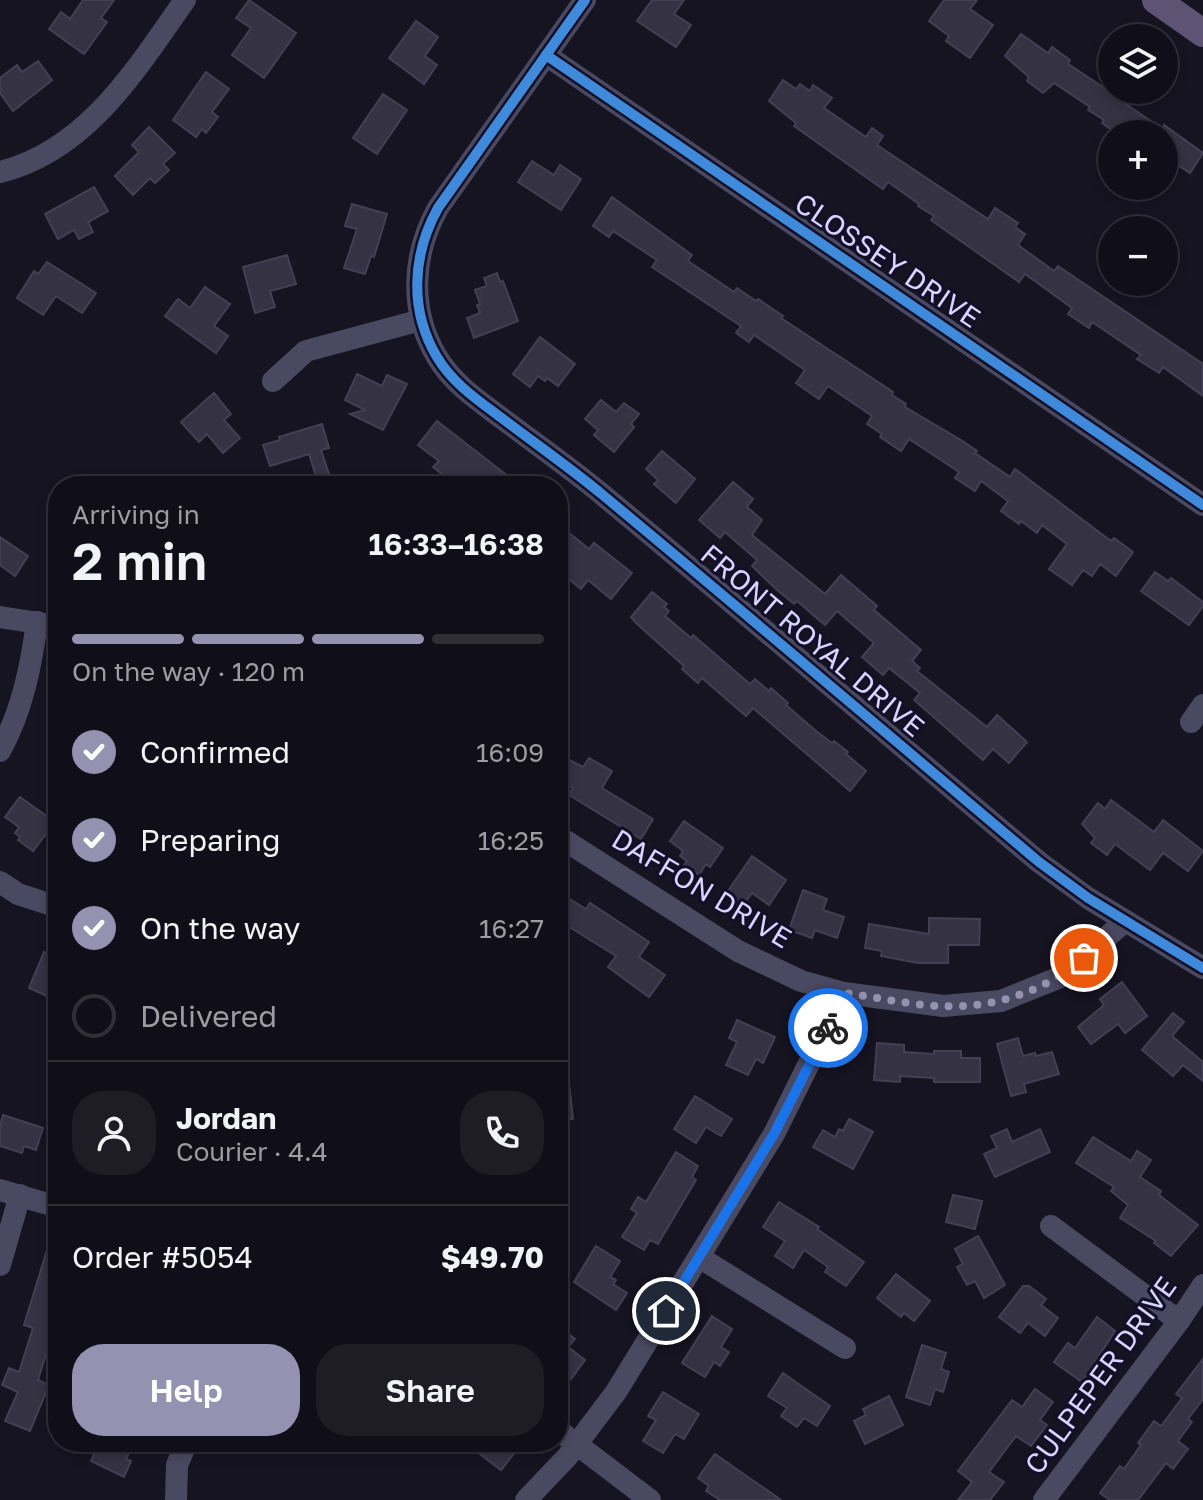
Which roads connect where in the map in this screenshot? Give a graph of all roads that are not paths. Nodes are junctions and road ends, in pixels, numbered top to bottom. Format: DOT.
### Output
graph roads {
  1 [pos="185,0"];
  2 [pos="585,0"];
  3 [pos="1156,0"];
  4 [pos="1203,33"];
  5 [pos="546,55"];
  6 [pos="0,172"];
  7 [pos="421,320"];
  8 [pos="273,381"];
  9 [pos="1203,505"];
  10 [pos="0,617"];
  11 [pos="48,624"];
  12 [pos="0,751"];
  13 [pos="568,842"];
  14 [pos="0,882"];
  15 [pos="48,904"];
  16 [pos="1125,921"];
  17 [pos="1203,968"];
  18 [pos="844,993"];
  19 [pos="10,1192"];
  20 [pos="48,1204"];
  21 [pos="1051,1226"];
  22 [pos="699,1257"];
  23 [pos="0,1265"];
  24 [pos="1203,1285"];
  25 [pos="1179,1321"];
  26 [pos="845,1348"];
  27 [pos="568,1438"];
  28 [pos="577,1445"];
  29 [pos="183,1452"];
  30 [pos="176,1500"];
  31 [pos="526,1500"];
  32 [pos="650,1500"];
  33 [pos="1044,1500"];
  1 -- 6 [label="street"];
  2 -- 5 [label="street, FRONT ROYAL DRIVE"];
  3 -- 4 [label="main road"];
  5 -- 7 [label="street, FRONT ROYAL DRIVE"];
  5 -- 9 [label="street, CLOSSEY DRIVE"];
  7 -- 8 [label="street"];
  7 -- 16 [label="street, FRONT ROYAL DRIVE"];
  10 -- 11 [label="street"];
  11 -- 12 [label="street"];
  13 -- 18 [label="street, DAFFON DRIVE"];
  14 -- 15 [label="street"];
  16 -- 17 [label="street, FRONT ROYAL DRIVE"];
  16 -- 18 [label="street, DAFFON DRIVE"];
  18 -- 22 [label="street"];
  19 -- 20 [label="street"];
  19 -- 23 [label="street"];
  21 -- 25 [label="street"];
  22 -- 26 [label="street"];
  22 -- 28 [label="street"];
  24 -- 25 [label="street, CULPEPER DRIVE"];
  25 -- 33 [label="street, CULPEPER DRIVE"];
  27 -- 28 [label="street"];
  28 -- 31 [label="street"];
  28 -- 32 [label="street"];
  29 -- 30 [label="street"];
}
